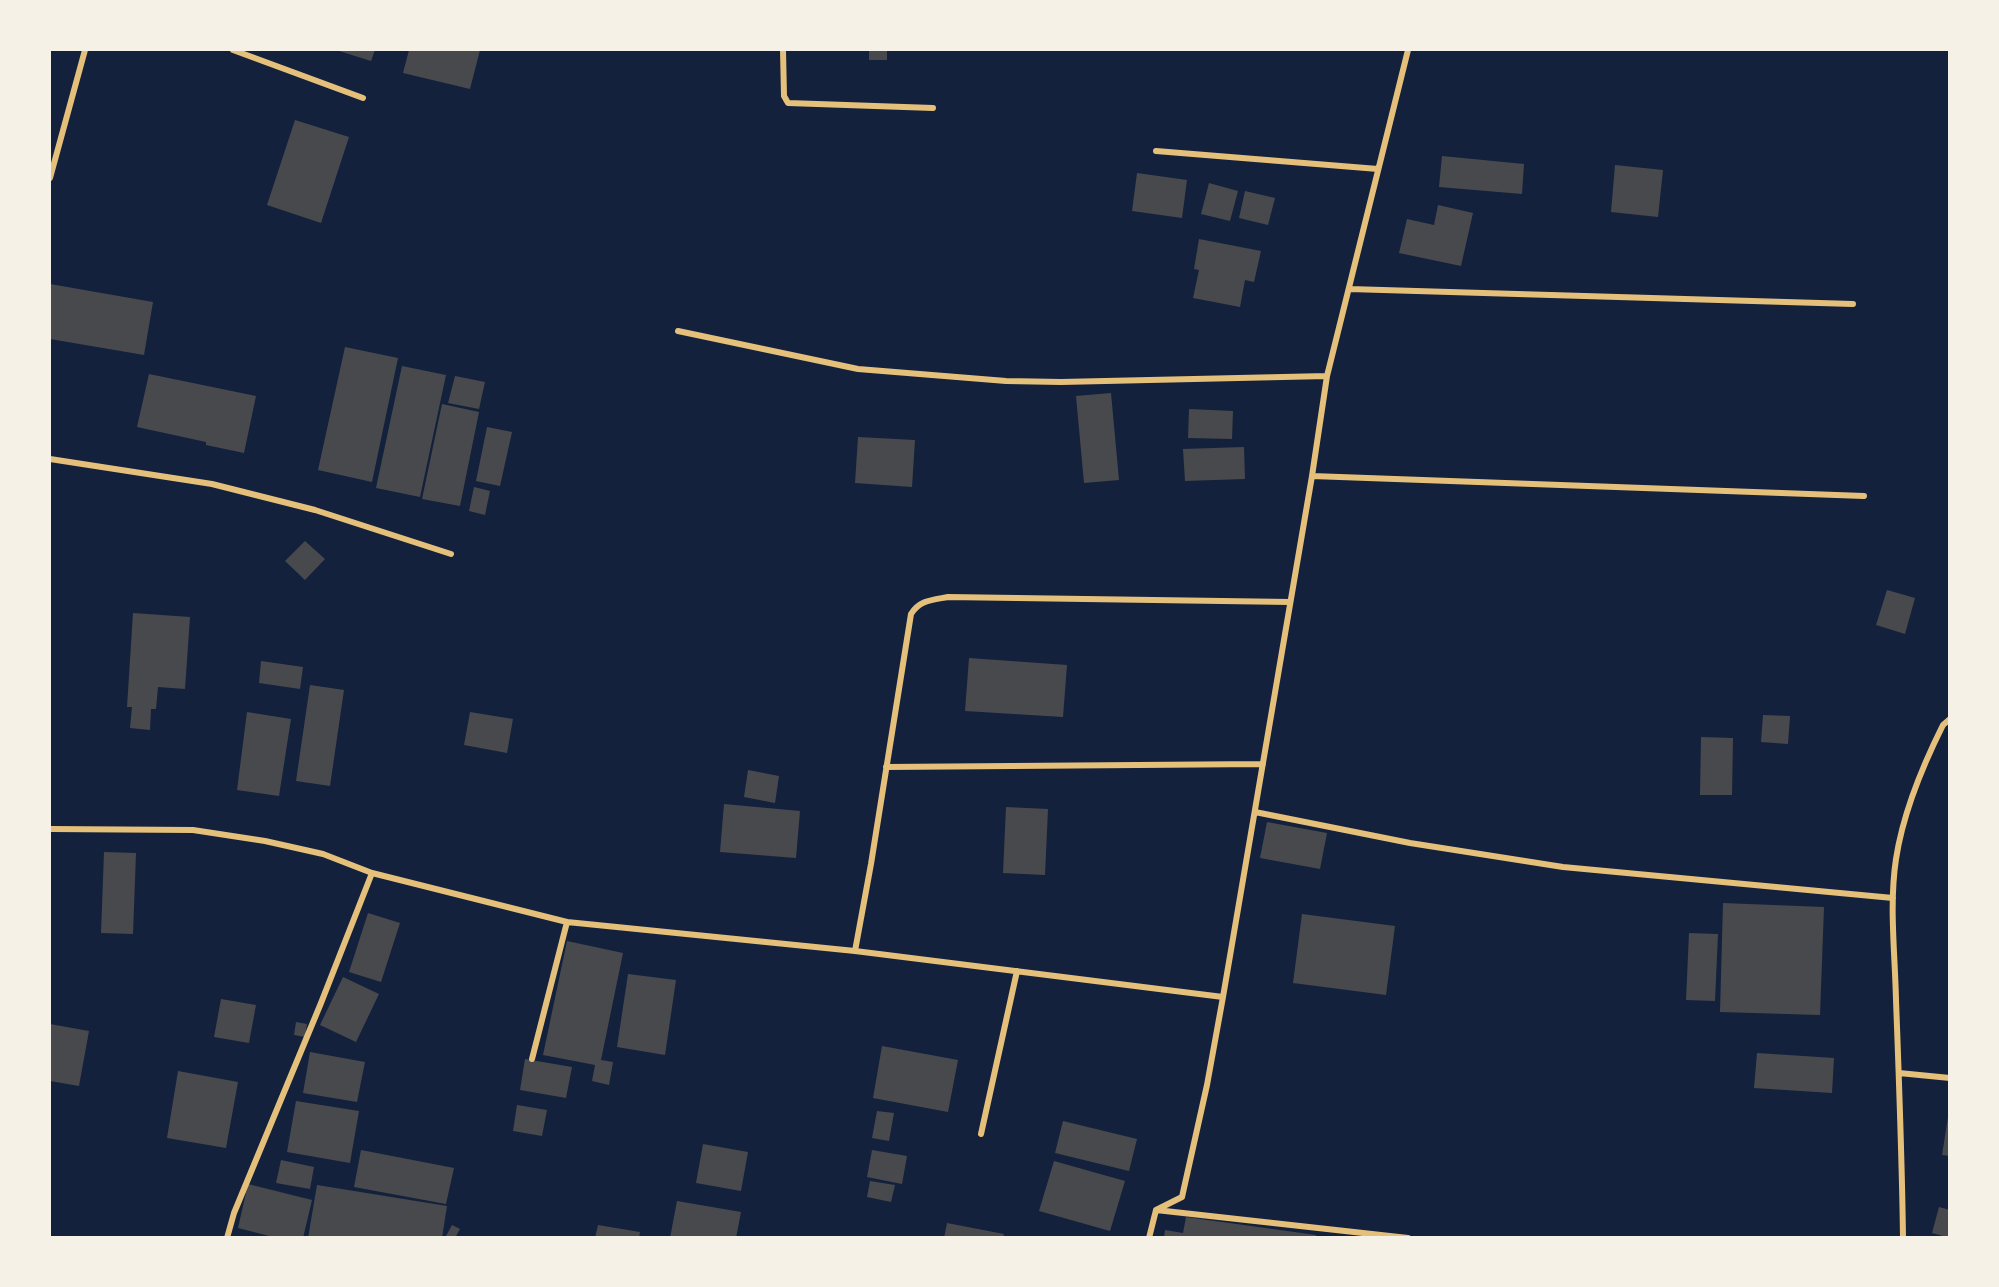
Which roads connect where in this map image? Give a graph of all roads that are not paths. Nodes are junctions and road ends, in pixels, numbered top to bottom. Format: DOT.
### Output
graph roads {
  1 [pos="85,50"];
  2 [pos="233,50"];
  3 [pos="783,50"];
  4 [pos="1408,50"];
  5 [pos="363,98"];
  6 [pos="933,108"];
  7 [pos="1156,151"];
  8 [pos="1378,170"];
  9 [pos="50,178"];
  10 [pos="1349,289"];
  11 [pos="1854,304"];
  12 [pos="678,331"];
  13 [pos="1327,376"];
  14 [pos="50,459"];
  15 [pos="1312,476"];
  16 [pos="1864,496"];
  17 [pos="451,554"];
  18 [pos="1290,602"];
  19 [pos="1950,719"];
  20 [pos="1263,764"];
  21 [pos="886,768"];
  22 [pos="1255,812"];
  23 [pos="50,829"];
  24 [pos="372,873"];
  25 [pos="1893,898"];
  26 [pos="567,922"];
  27 [pos="855,951"];
  28 [pos="1017,971"];
  29 [pos="1223,997"];
  30 [pos="532,1059"];
  31 [pos="1899,1073"];
  32 [pos="1950,1078"];
  33 [pos="981,1134"];
  34 [pos="1156,1210"];
  35 [pos="227,1238"];
  36 [pos="1149,1238"];
  37 [pos="1408,1238"];
  38 [pos="1902,1238"];
  1 -- 9 [label="street"];
  2 -- 5 [label="street"];
  3 -- 6 [label="street"];
  4 -- 8 [label="street"];
  7 -- 8 [label="street"];
  8 -- 10 [label="street"];
  10 -- 11 [label="street"];
  10 -- 13 [label="street"];
  12 -- 13 [label="street"];
  13 -- 15 [label="street"];
  14 -- 17 [label="street"];
  15 -- 16 [label="street"];
  15 -- 18 [label="street"];
  18 -- 20 [label="street"];
  18 -- 21 [label="street"];
  19 -- 25 [label="street"];
  20 -- 21 [label="street"];
  20 -- 22 [label="street"];
  21 -- 27 [label="street"];
  22 -- 25 [label="street"];
  22 -- 29 [label="street"];
  23 -- 24 [label="street"];
  24 -- 26 [label="street"];
  24 -- 35 [label="street"];
  25 -- 31 [label="street"];
  26 -- 27 [label="street"];
  26 -- 30 [label="street"];
  27 -- 28 [label="street"];
  28 -- 29 [label="street"];
  28 -- 33 [label="street"];
  29 -- 34 [label="street"];
  31 -- 32 [label="street"];
  31 -- 38 [label="street"];
  34 -- 36 [label="street"];
  34 -- 37 [label="street"];
}
